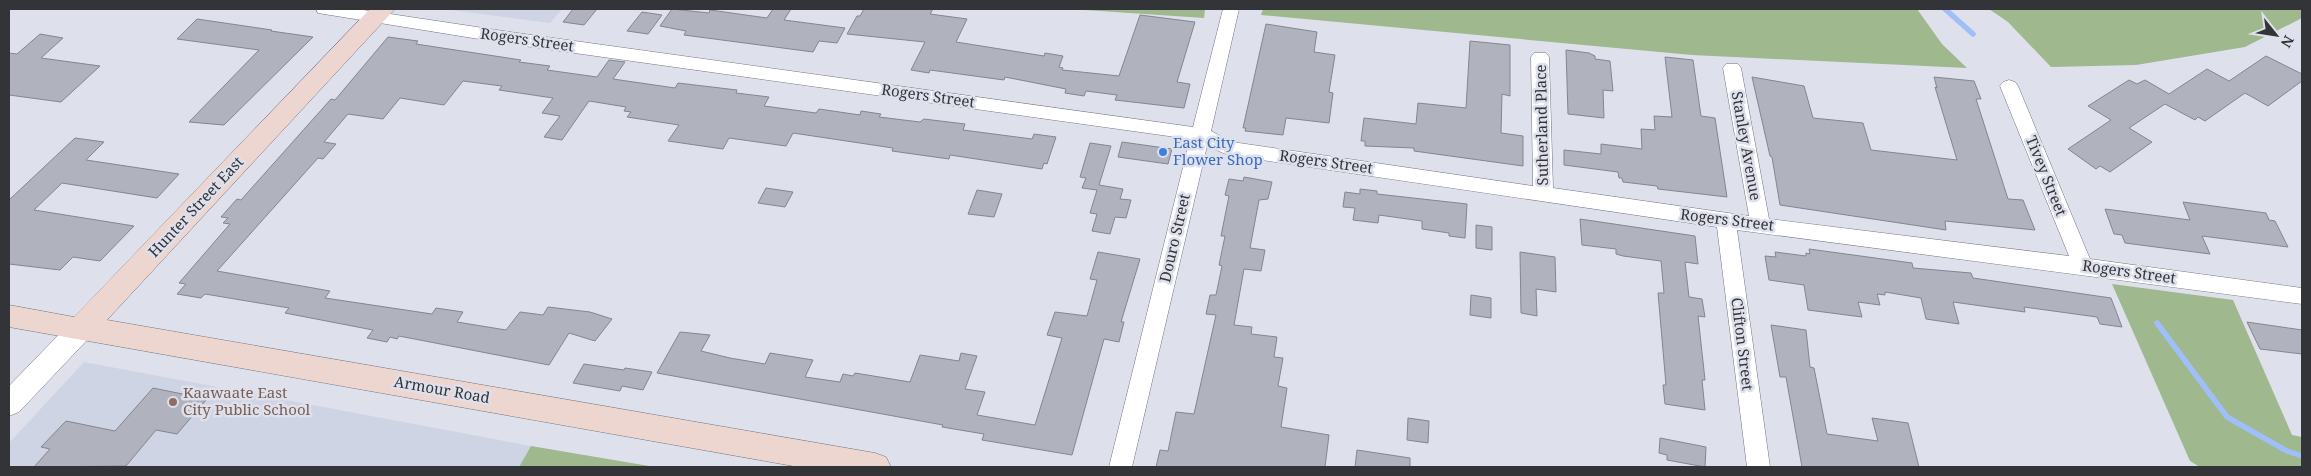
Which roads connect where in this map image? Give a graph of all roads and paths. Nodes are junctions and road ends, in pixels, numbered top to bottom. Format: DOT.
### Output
graph roads {
  1 [pos="324,9"];
  2 [pos="1231,9"];
  3 [pos="379,12"];
  4 [pos="1540,57"];
  5 [pos="1732,68"];
  6 [pos="2009,86"];
  7 [pos="1200,134"];
  8 [pos="1543,194"];
  9 [pos="1726,221"];
  10 [pos="1760,225"];
  11 [pos="2083,266"];
  12 [pos="2302,296"];
  13 [pos="9,316"];
  14 [pos="80,330"];
  15 [pos="9,404"];
  16 [pos="875,467"];
  17 [pos="1120,467"];
  18 [pos="1758,467"];
  1 -- 3 [label="street, Rogers Street"];
  2 -- 7 [label="street, Douro Street"];
  3 -- 7 [label="street, Rogers Street"];
  3 -- 14 [label="main road, Hunter Street East"];
  4 -- 8 [label="street, Sutherland Place"];
  5 -- 10 [label="street, Stanley Avenue"];
  6 -- 11 [label="street, Tivey Street"];
  7 -- 8 [label="street, Rogers Street"];
  7 -- 17 [label="street, Douro Street"];
  8 -- 9 [label="street, Rogers Street"];
  9 -- 10 [label="street, Rogers Street"];
  9 -- 18 [label="street, Clifton Street"];
  10 -- 11 [label="street, Rogers Street"];
  11 -- 12 [label="street, Rogers Street"];
  13 -- 14 [label="main road, Armour Road"];
  14 -- 15 [label="street, Hunter Street East"];
  14 -- 16 [label="main road, Armour Road"];
}
